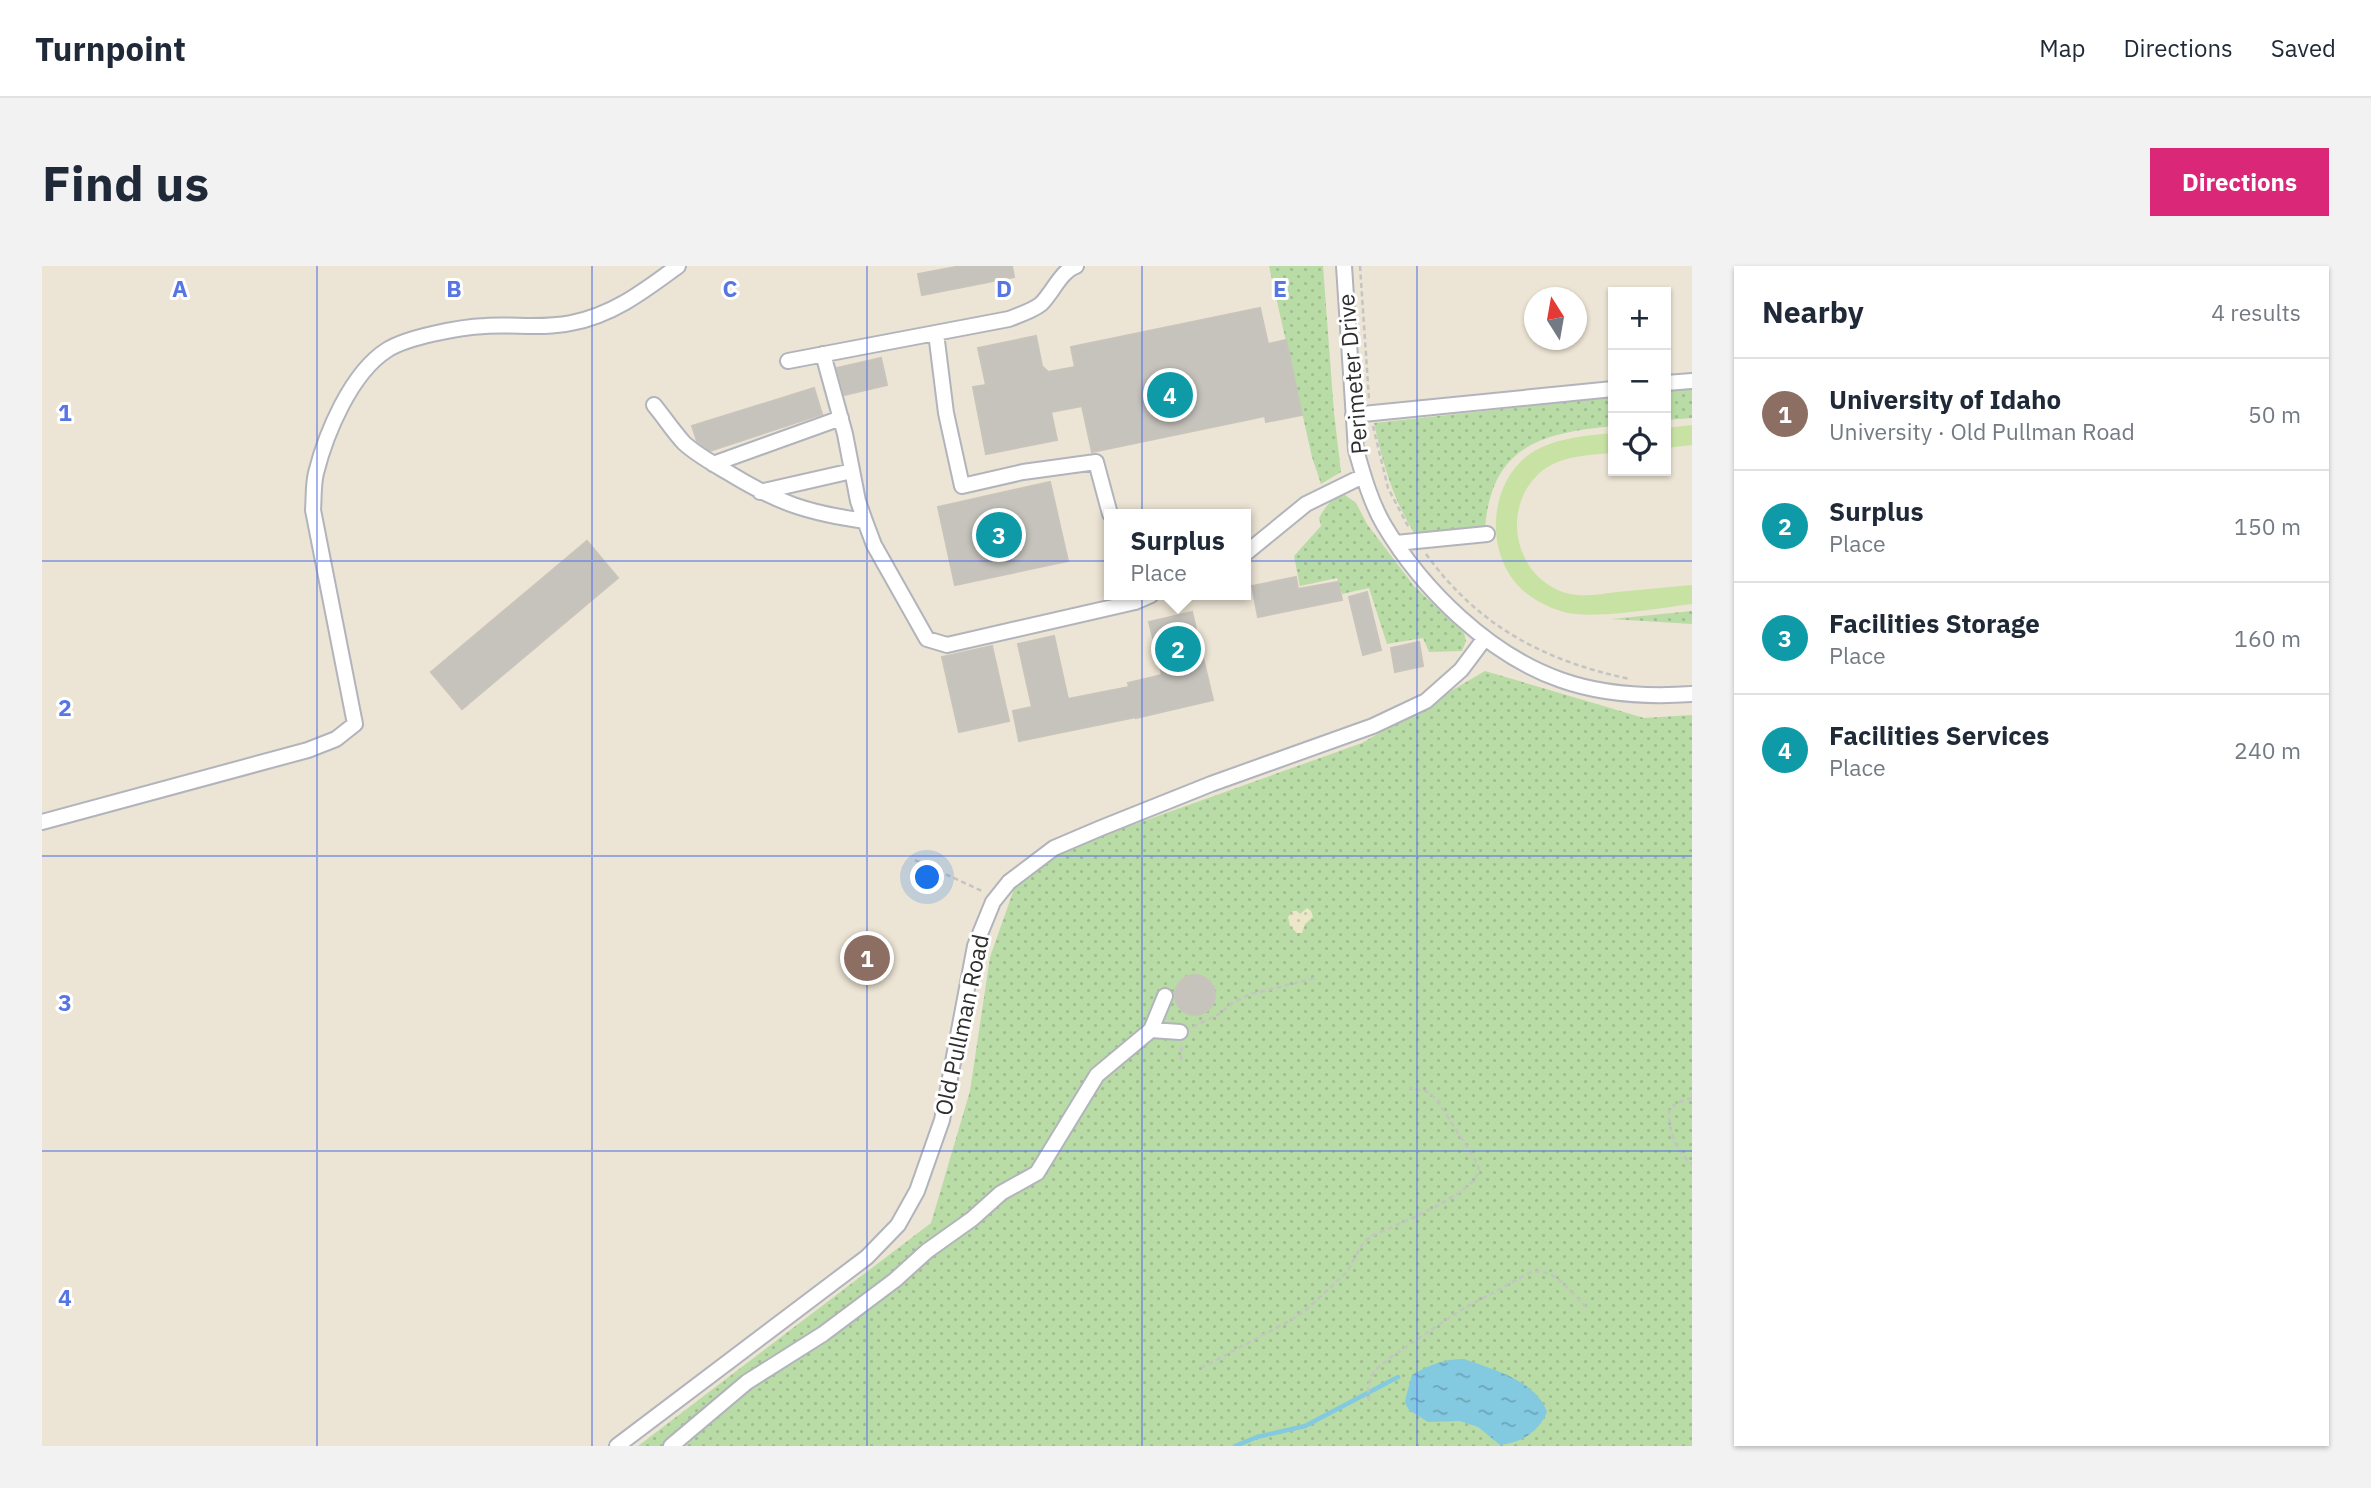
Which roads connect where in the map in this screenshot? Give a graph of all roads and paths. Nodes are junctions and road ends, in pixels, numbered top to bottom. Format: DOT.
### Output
graph roads {
  1 [pos="678,266"];
  2 [pos="1076,266"];
  3 [pos="1344,266"];
  4 [pos="936,333"];
  5 [pos="823,354"];
  6 [pos="788,361"];
  7 [pos="1692,381"];
  8 [pos="1671,383"];
  9 [pos="1608,390"];
  10 [pos="654,405"];
  11 [pos="1353,415"];
  12 [pos="841,418"];
  13 [pos="713,464"];
  14 [pos="852,471"];
  15 [pos="1363,476"];
  16 [pos="760,492"];
  17 [pos="1109,509"];
  18 [pos="865,521"];
  19 [pos="1487,534"];
  20 [pos="1396,543"];
  21 [pos="1251,549"];
  22 [pos="1126,600"];
  23 [pos="1485,638"];
  24 [pos="1692,694"];
  25 [pos="42,822"];
  26 [pos="915,860"];
  27 [pos="997,897"];
  28 [pos="1315,978"];
  29 [pos="1165,996"];
  30 [pos="1150,1030"];
  31 [pos="1180,1032"];
  32 [pos="1181,1060"];
  33 [pos="1409,1088"];
  34 [pos="1692,1098"];
  35 [pos="1692,1164"];
  36 [pos="1587,1308"];
  37 [pos="1201,1368"];
  38 [pos="1369,1401"];
  39 [pos="617,1446"];
  40 [pos="671,1446"];
  1 -- 25 [label="street"];
  2 -- 4 [label="street"];
  3 -- 11 [label="street, Perimeter Drive"];
  4 -- 5 [label="street"];
  4 -- 17 [label="street"];
  5 -- 6 [label="street"];
  5 -- 12 [label="street"];
  7 -- 8 [label="street"];
  9 -- 11 [label="street"];
  10 -- 13 [label="street"];
  11 -- 15 [label="street, Perimeter Drive"];
  12 -- 13 [label="street"];
  12 -- 14 [label="street"];
  13 -- 16 [label="street"];
  14 -- 16 [label="street"];
  14 -- 18 [label="street"];
  15 -- 20 [label="street, Perimeter Drive"];
  15 -- 21 [label="street"];
  16 -- 18 [label="street"];
  18 -- 22 [label="street"];
  19 -- 20 [label="street"];
  20 -- 23 [label="street, Perimeter Drive"];
  23 -- 24 [label="street, Perimeter Drive"];
  23 -- 27 [label="street, Old Pullman Road"];
  26 -- 27 [label="path"];
  27 -- 39 [label="street, Old Pullman Road"];
  28 -- 31 [label="path"];
  29 -- 30 [label="street"];
  30 -- 31 [label="street"];
  30 -- 40 [label="street"];
  31 -- 32 [label="path"];
  33 -- 37 [label="path"];
  34 -- 35 [label="path"];
  36 -- 38 [label="path"];
}
